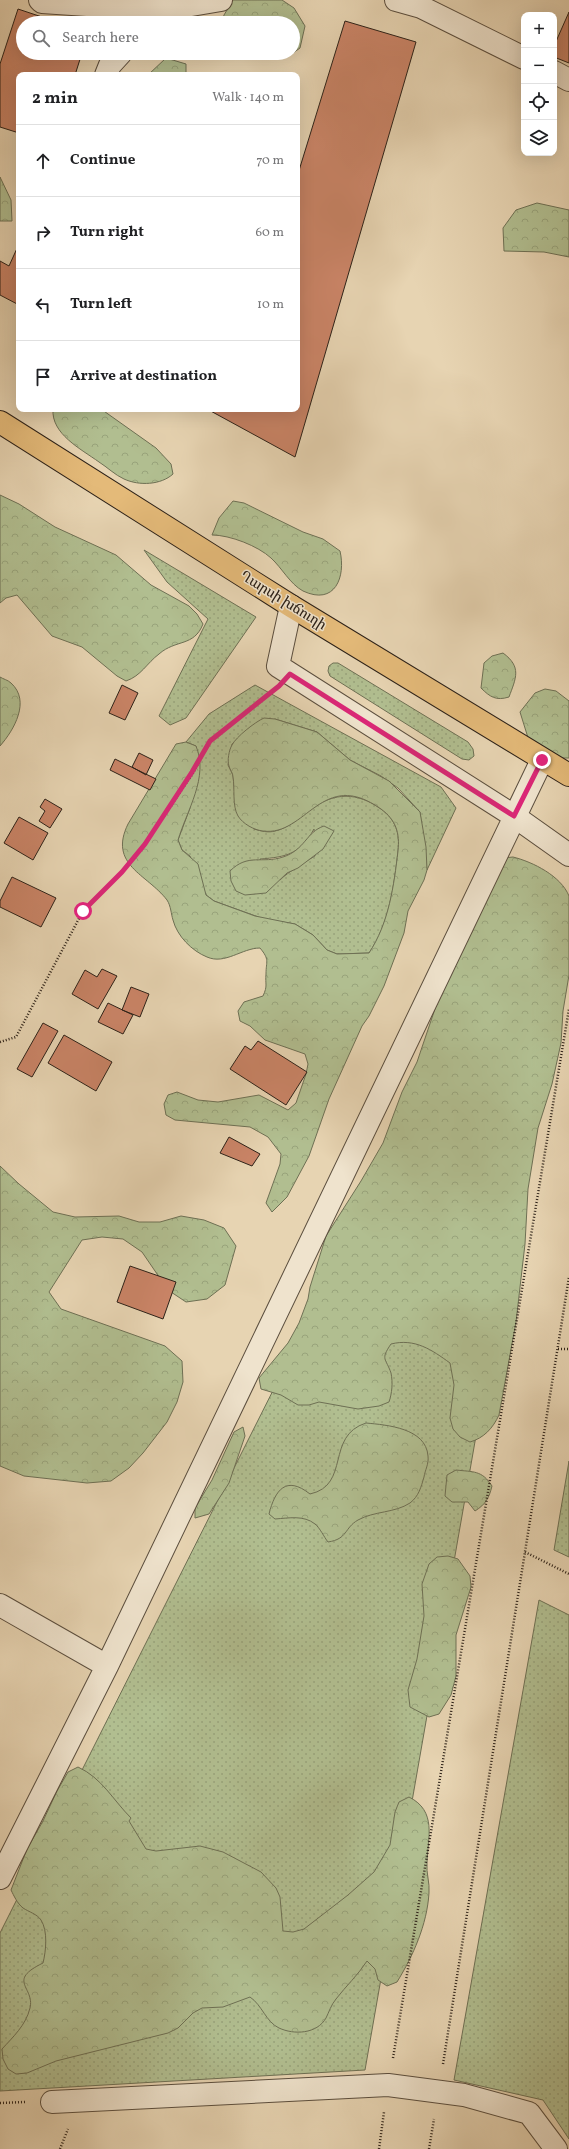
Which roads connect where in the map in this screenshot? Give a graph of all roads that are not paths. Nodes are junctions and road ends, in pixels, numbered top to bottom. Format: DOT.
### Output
graph roads {
  1 [pos="40,0"];
  2 [pos="221,0"];
  3 [pos="396,0"];
  4 [pos="148,16"];
  5 [pos="160,16"];
  6 [pos="521,57"];
  7 [pos="115,60"];
  8 [pos="107,72"];
  9 [pos="557,74"];
  10 [pos="569,80"];
  11 [pos="0,422"];
  12 [pos="291,606"];
  13 [pos="542,760"];
  14 [pos="569,775"];
  15 [pos="514,816"];
  16 [pos="569,855"];
  17 [pos="0,1605"];
  18 [pos="107,1666"];
  19 [pos="0,1878"];
  20 [pos="52,2102"];
  21 [pos="556,2149"];
  1 -- 4 [label="street"];
  2 -- 5 [label="street"];
  3 -- 6 [label="street"];
  7 -- 8 [label="street"];
  9 -- 10 [label="street"];
  11 -- 12 [label="main road, Ղարսի խճուղի"];
  12 -- 13 [label="main road, Ղարսի խճուղի"];
  12 -- 15 [label="street"];
  13 -- 14 [label="main road, Ղարսի խճուղի"];
  13 -- 15 [label="street"];
  15 -- 16 [label="street"];
  15 -- 18 [label="street"];
  17 -- 18 [label="street"];
  18 -- 19 [label="street"];
  20 -- 21 [label="street"];
}
